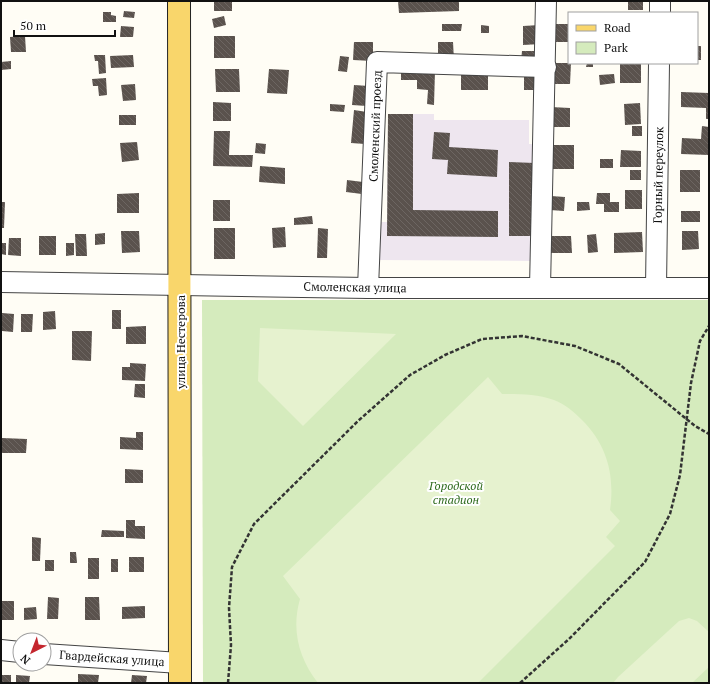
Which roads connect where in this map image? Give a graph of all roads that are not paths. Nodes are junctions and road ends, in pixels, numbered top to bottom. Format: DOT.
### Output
graph roads {
  1 [pos="179,1"];
  2 [pos="546,1"];
  3 [pos="660,1"];
  4 [pos="660,12"];
  5 [pos="659,64"];
  6 [pos="546,67"];
  7 [pos="1,282"];
  8 [pos="180,284"];
  9 [pos="368,288"];
  10 [pos="540,288"];
  11 [pos="656,288"];
  12 [pos="709,288"];
  13 [pos="1,650"];
  14 [pos="12,651"];
  15 [pos="52,655"];
  16 [pos="180,673"];
  1 -- 8 [label="main road, улица Нестерова"];
  2 -- 6 [label="street"];
  3 -- 4 [label="street"];
  5 -- 11 [label="street, Горный переулок"];
  6 -- 9 [label="street, Смоленский проезд"];
  6 -- 10 [label="street"];
  7 -- 8 [label="street, Смоленская улица"];
  8 -- 9 [label="street, Смоленская улица"];
  8 -- 16 [label="main road, улица Нестерова"];
  9 -- 10 [label="street, Смоленская улица"];
  10 -- 11 [label="street, Смоленская улица"];
  11 -- 12 [label="street, Смоленская улица"];
  13 -- 14 [label="street"];
  15 -- 16 [label="street, Гвардейская улица"];
}
